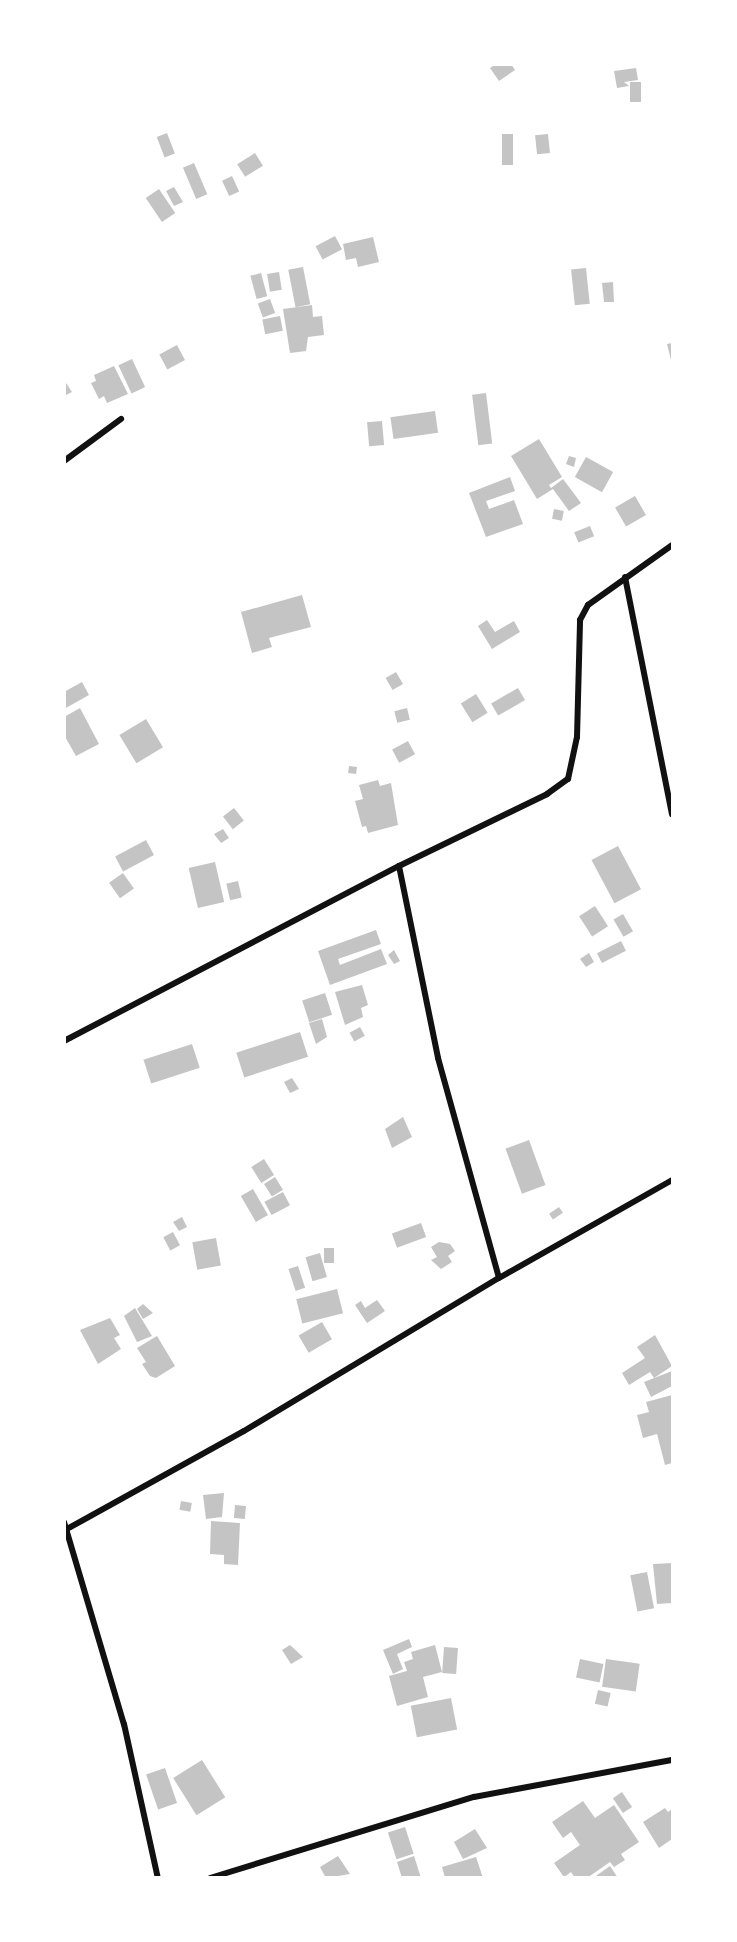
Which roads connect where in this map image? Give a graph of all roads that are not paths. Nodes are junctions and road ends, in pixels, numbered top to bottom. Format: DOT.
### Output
graph roads {
  1 [pos="121,419"];
  2 [pos="64,461"];
  3 [pos="672,545"];
  4 [pos="625,577"];
  5 [pos="672,813"];
  6 [pos="399,866"];
  7 [pos="64,1041"];
  8 [pos="672,1180"];
  9 [pos="499,1278"];
  10 [pos="66,1525"];
  11 [pos="672,1760"];
  12 [pos="158,1878"];
  13 [pos="210,1878"];
  1 -- 2 [label="street"];
  3 -- 4 [label="street"];
  4 -- 5 [label="street"];
  4 -- 6 [label="street"];
  6 -- 7 [label="street"];
  6 -- 9 [label="street"];
  8 -- 9 [label="street"];
  9 -- 10 [label="street"];
  10 -- 12 [label="street"];
  11 -- 13 [label="street"];
}
